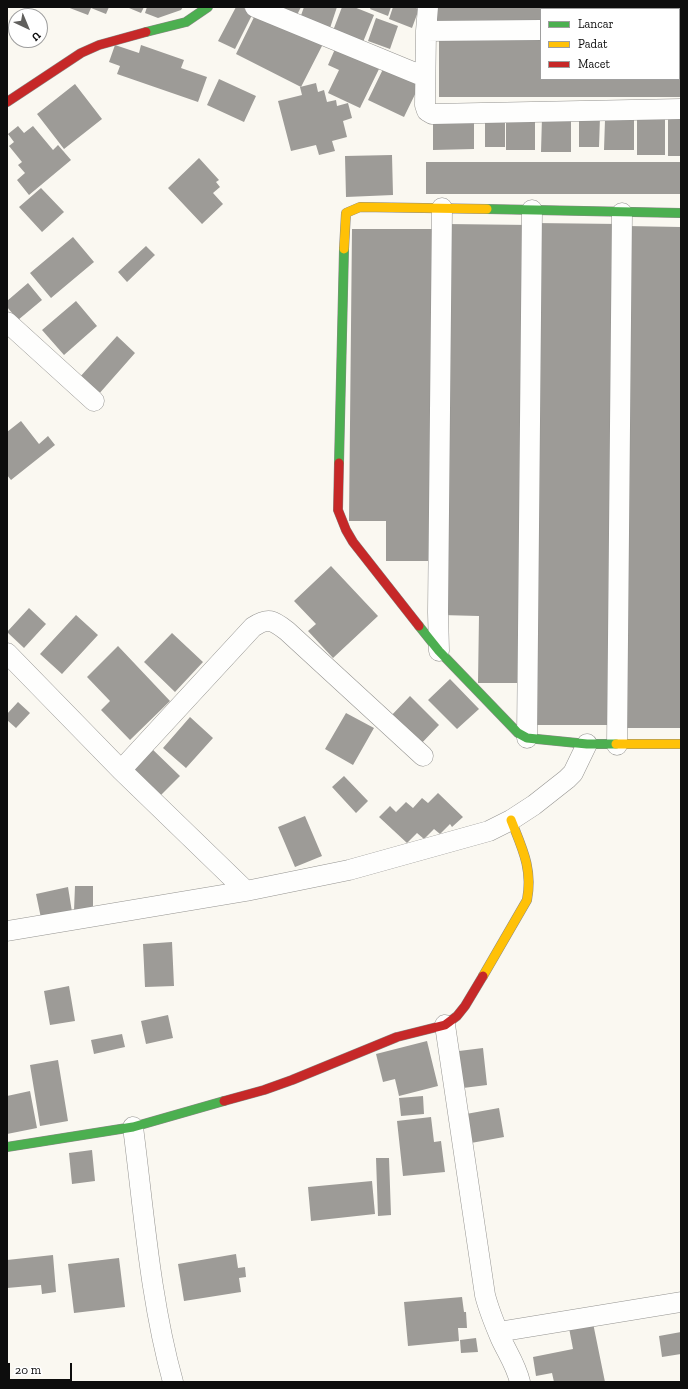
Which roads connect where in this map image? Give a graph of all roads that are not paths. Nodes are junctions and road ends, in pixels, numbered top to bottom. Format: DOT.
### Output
graph roads {
  1 [pos="208,7"];
  2 [pos="255,7"];
  3 [pos="428,7"];
  4 [pos="540,30"];
  5 [pos="426,31"];
  6 [pos="425,77"];
  7 [pos="7,102"];
  8 [pos="681,109"];
  9 [pos="442,208"];
  10 [pos="532,210"];
  11 [pos="622,213"];
  12 [pos="681,213"];
  13 [pos="7,322"];
  14 [pos="94,401"];
  15 [pos="439,651"];
  16 [pos="7,653"];
  17 [pos="527,738"];
  18 [pos="587,744"];
  19 [pos="681,744"];
  20 [pos="617,745"];
  21 [pos="423,756"];
  22 [pos="121,770"];
  23 [pos="511,820"];
  24 [pos="246,890"];
  25 [pos="7,931"];
  26 [pos="445,1025"];
  27 [pos="134,1127"];
  28 [pos="7,1147"];
  29 [pos="681,1302"];
  30 [pos="498,1332"];
  31 [pos="173,1382"];
  32 [pos="520,1382"];
  1 -- 7 [label="street"];
  2 -- 6 [label="street"];
  3 -- 5 [label="street"];
  4 -- 5 [label="street"];
  5 -- 6 [label="street"];
  6 -- 8 [label="street"];
  9 -- 10 [label="street"];
  9 -- 15 [label="street"];
  9 -- 15 [label="street"];
  10 -- 11 [label="street"];
  10 -- 17 [label="street"];
  11 -- 12 [label="street"];
  11 -- 20 [label="street"];
  13 -- 14 [label="street"];
  15 -- 17 [label="street"];
  16 -- 22 [label="street"];
  17 -- 18 [label="street"];
  18 -- 20 [label="street"];
  18 -- 23 [label="street"];
  19 -- 20 [label="street"];
  21 -- 22 [label="street"];
  22 -- 24 [label="street"];
  23 -- 24 [label="street"];
  23 -- 26 [label="street"];
  24 -- 25 [label="street"];
  26 -- 27 [label="street"];
  26 -- 30 [label="street"];
  27 -- 28 [label="street"];
  27 -- 31 [label="street"];
  29 -- 30 [label="street"];
  30 -- 32 [label="street"];
}
